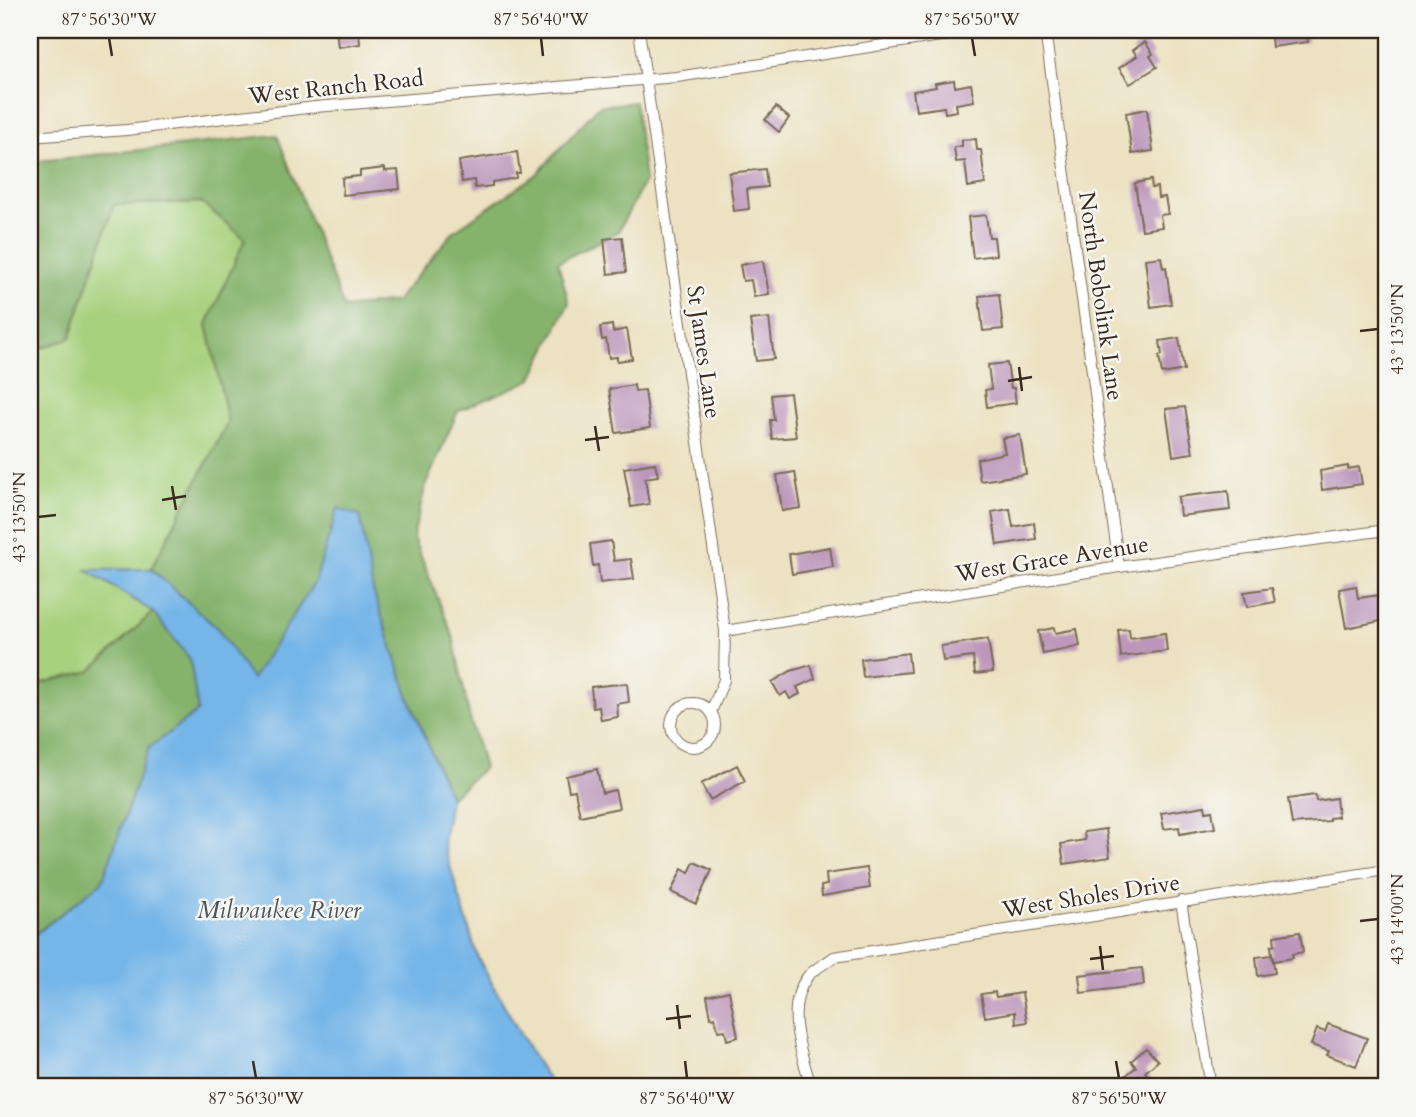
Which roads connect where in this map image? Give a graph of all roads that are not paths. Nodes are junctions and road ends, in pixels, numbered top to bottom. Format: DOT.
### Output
graph roads {
  1 [pos="639,30"];
  2 [pos="979,30"];
  3 [pos="1045,30"];
  4 [pos="646,80"];
  5 [pos="30,137"];
  6 [pos="1386,530"];
  7 [pos="1119,567"];
  8 [pos="725,631"];
  9 [pos="712,712"];
  10 [pos="1386,870"];
  11 [pos="1181,901"];
  12 [pos="811,1087"];
  13 [pos="1211,1087"];
  1 -- 4 [label="street, St James Lane"];
  2 -- 4 [label="street"];
  3 -- 7 [label="street, North Bobolink Lane"];
  4 -- 5 [label="street, West Ranch Road"];
  4 -- 8 [label="street, St James Lane"];
  6 -- 7 [label="street, West Grace Avenue"];
  7 -- 8 [label="street, West Grace Avenue"];
  8 -- 9 [label="street, St James Lane"];
  9 -- 9 [label="street"];
  10 -- 11 [label="street, West Sholes Drive"];
  11 -- 12 [label="street, West Sholes Drive"];
  11 -- 13 [label="street"];
}
